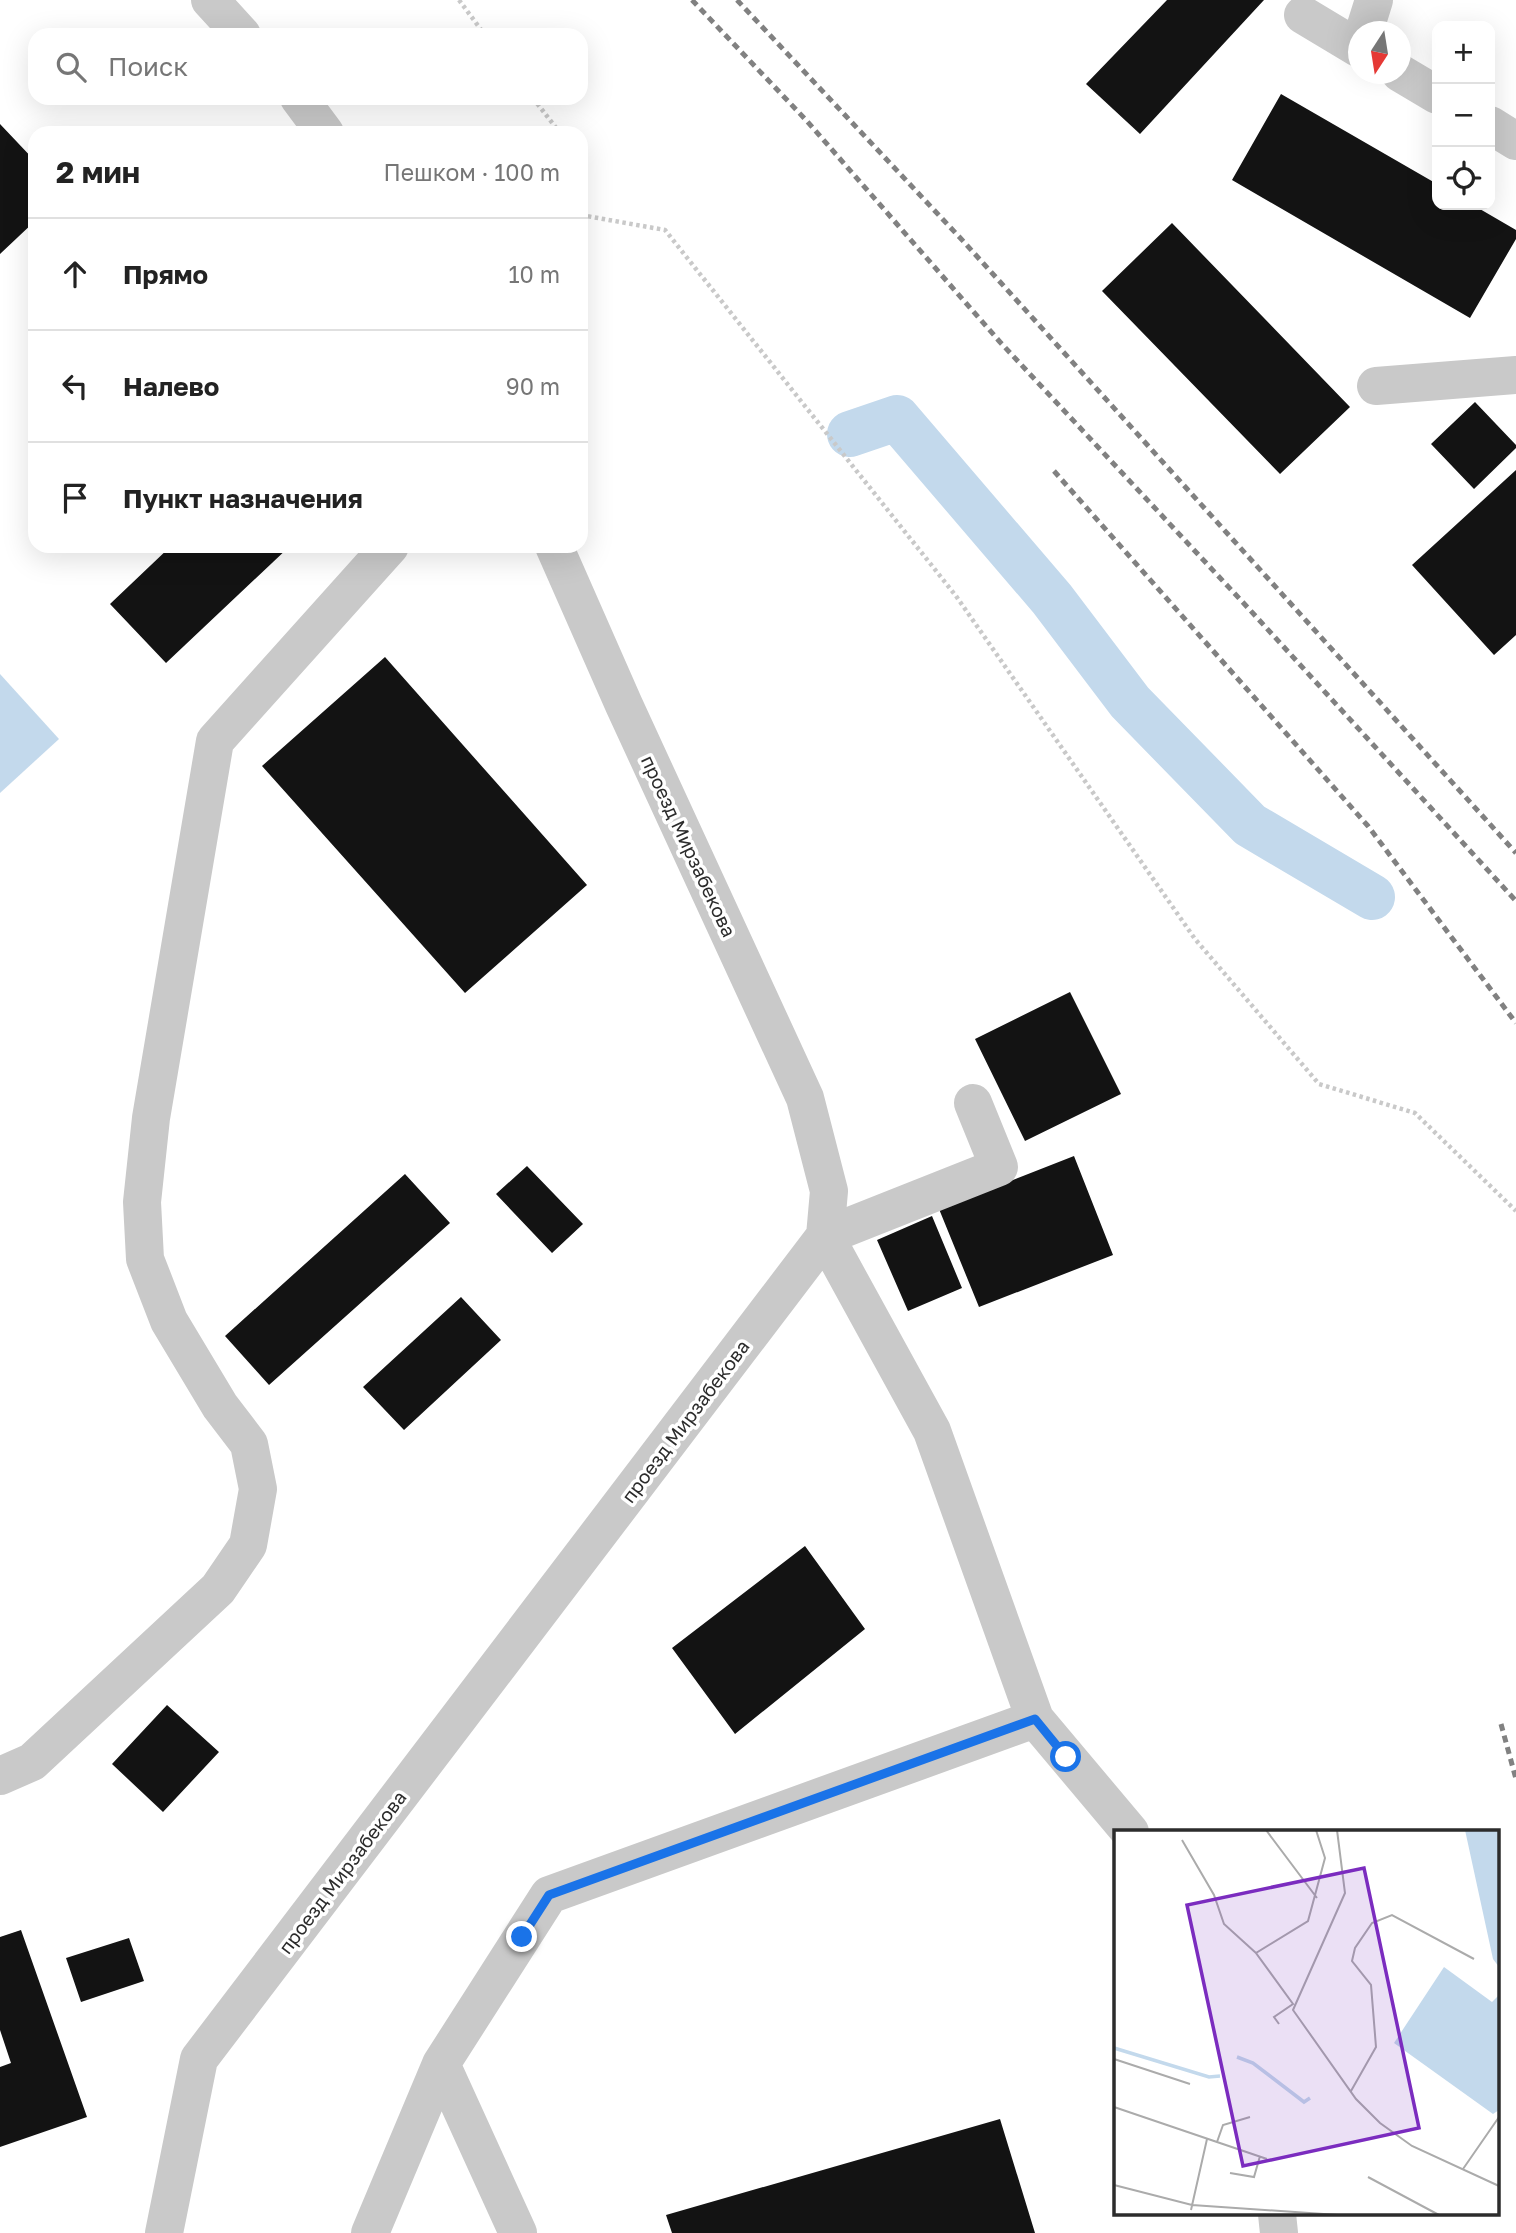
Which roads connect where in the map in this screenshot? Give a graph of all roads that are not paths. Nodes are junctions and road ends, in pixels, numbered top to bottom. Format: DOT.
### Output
graph roads {
  1 [pos="211,0"];
  2 [pos="1374,0"];
  3 [pos="1303,15"];
  4 [pos="1367,21"];
  5 [pos="236,28"];
  6 [pos="1348,42"];
  7 [pos="1411,79"];
  8 [pos="1432,92"];
  9 [pos="304,105"];
  10 [pos="320,126"];
  11 [pos="1495,128"];
  12 [pos="1516,141"];
  13 [pos="1516,375"];
  14 [pos="1376,386"];
  15 [pos="384,553"];
  16 [pos="557,553"];
  17 [pos="973,1103"];
  18 [pos="825,1236"];
  19 [pos="1035,1719"];
  20 [pos="0,1776"];
  21 [pos="1128,1830"];
  22 [pos="441,2064"];
  23 [pos="164,2233"];
  24 [pos="370,2233"];
  25 [pos="518,2233"];
  1 -- 5 [label="street"];
  2 -- 4 [label="street"];
  3 -- 6 [label="street"];
  7 -- 8 [label="street"];
  9 -- 10 [label="street"];
  11 -- 12 [label="street"];
  13 -- 14 [label="street"];
  15 -- 20 [label="street"];
  16 -- 18 [label="street, проезд Мирзабекова"];
  17 -- 18 [label="street"];
  18 -- 19 [label="street"];
  18 -- 23 [label="street, проезд Мирзабекова"];
  19 -- 21 [label="street"];
  19 -- 22 [label="street"];
  22 -- 24 [label="street"];
  22 -- 25 [label="street"];
}
